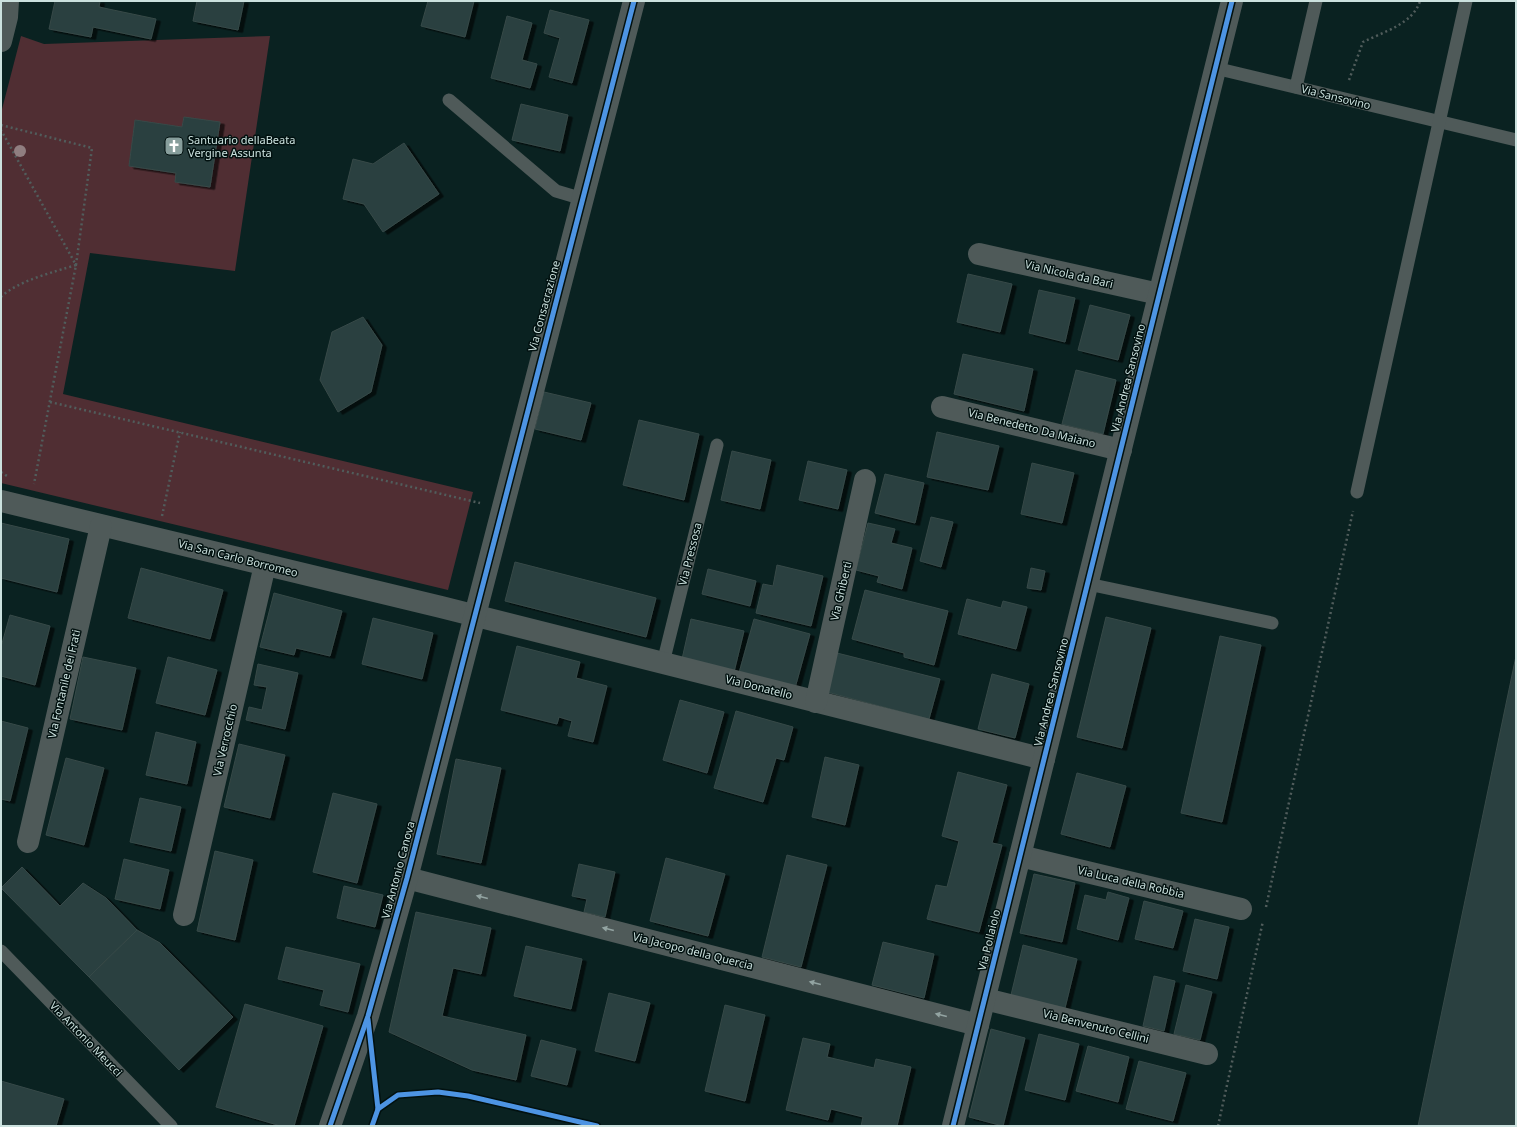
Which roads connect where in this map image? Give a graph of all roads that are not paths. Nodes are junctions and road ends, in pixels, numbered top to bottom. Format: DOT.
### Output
graph roads {
  1 [pos="8,1"];
  2 [pos="634,1"];
  3 [pos="1232,1"];
  4 [pos="1316,1"];
  5 [pos="1466,1"];
  6 [pos="1,41"];
  7 [pos="1215,68"];
  8 [pos="1296,87"];
  9 [pos="449,100"];
  10 [pos="1439,122"];
  11 [pos="1516,140"];
  12 [pos="583,198"];
  13 [pos="979,254"];
  14 [pos="1160,294"];
  15 [pos="942,407"];
  16 [pos="717,445"];
  17 [pos="1121,450"];
  18 [pos="866,480"];
  19 [pos="1358,492"];
  20 [pos="1,501"];
  21 [pos="101,526"];
  22 [pos="265,565"];
  23 [pos="1088,584"];
  24 [pos="474,616"];
  25 [pos="1272,623"];
  26 [pos="663,663"];
  27 [pos="816,702"];
  28 [pos="1044,759"];
  29 [pos="28,842"];
  30 [pos="1020,856"];
  31 [pos="407,878"];
  32 [pos="1242,909"];
  33 [pos="184,915"];
  34 [pos="1,951"];
  35 [pos="985,999"];
  36 [pos="978,1025"];
  37 [pos="1207,1054"];
  38 [pos="171,1126"];
  39 [pos="330,1126"];
  40 [pos="953,1126"];
  1 -- 6 [label="street"];
  2 -- 12 [label="street, Via Consacrazione"];
  3 -- 7 [label="street, Via Andrea Sansovino"];
  4 -- 8 [label="lane, Via Sansovino"];
  5 -- 10 [label="lane"];
  7 -- 8 [label="lane"];
  7 -- 14 [label="street, Via Andrea Sansovino"];
  8 -- 10 [label="lane, Via Sansovino"];
  9 -- 12 [label="lane"];
  10 -- 11 [label="lane, Via Sansovino"];
  10 -- 19 [label="lane"];
  12 -- 24 [label="street, Via Consacrazione"];
  13 -- 14 [label="street, Via Nicola da Bari"];
  14 -- 17 [label="street, Via Andrea Sansovino"];
  15 -- 17 [label="street, Via Benedetto Da Maiano"];
  16 -- 26 [label="lane, Via Pressosa"];
  17 -- 23 [label="street, Via Andrea Sansovino"];
  18 -- 27 [label="street, Via Ghiberti"];
  20 -- 21 [label="street, Via San Carlo Borromeo"];
  21 -- 22 [label="street, Via San Carlo Borromeo"];
  21 -- 29 [label="street, Via Fontanile dei Frati"];
  22 -- 24 [label="street, Via San Carlo Borromeo"];
  22 -- 33 [label="street, Via Verrocchio"];
  23 -- 25 [label="lane"];
  23 -- 28 [label="street, Via Andrea Sansovino"];
  24 -- 26 [label="street, Via Donatello"];
  24 -- 31 [label="street, Via Antonio Canova"];
  26 -- 27 [label="street, Via Donatello"];
  27 -- 28 [label="street, Via Donatello"];
  28 -- 30 [label="street, Via Pollaiolo"];
  30 -- 32 [label="street, Via Luca della Robbia"];
  30 -- 35 [label="street, Via Pollaiolo"];
  36 -- 31 [label="street, Via Jacopo della Quercia, one-way"];
  31 -- 39 [label="street, Via Antonio Canova"];
  34 -- 38 [label="lane, Via Antonio Meucci"];
  35 -- 36 [label="street, Via Pollaiolo"];
  35 -- 37 [label="street, Via Benvenuto Cellini"];
  36 -- 40 [label="street, Via Pollaiolo"];
}
